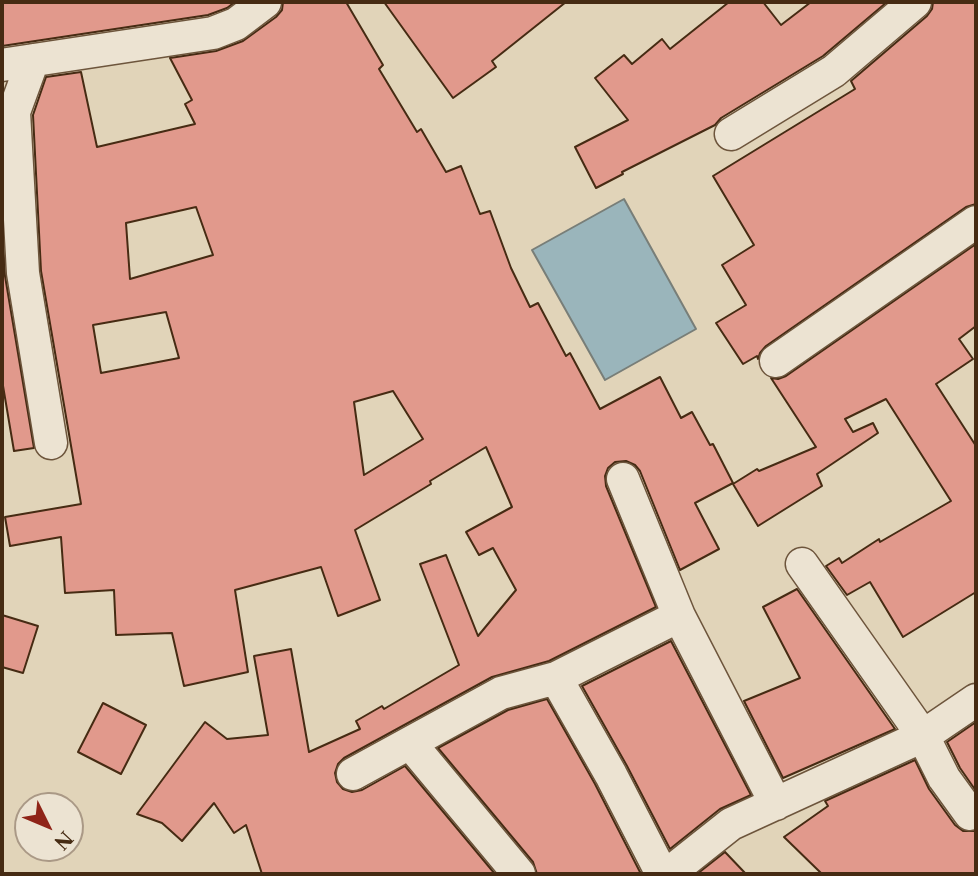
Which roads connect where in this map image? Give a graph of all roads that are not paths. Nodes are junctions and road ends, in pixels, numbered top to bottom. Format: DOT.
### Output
graph roads {
  1 [pos="265,2"];
  2 [pos="915,2"];
  3 [pos="33,60"];
  4 [pos="2,65"];
  5 [pos="730,134"];
  6 [pos="976,222"];
  7 [pos="12,275"];
  8 [pos="776,360"];
  9 [pos="51,443"];
  10 [pos="623,479"];
  11 [pos="802,564"];
  12 [pos="679,616"];
  13 [pos="556,678"];
  14 [pos="976,700"];
  15 [pos="923,736"];
  16 [pos="410,743"];
  17 [pos="353,774"];
  18 [pos="776,804"];
  19 [pos="970,814"];
  20 [pos="519,874"];
  21 [pos="662,874"];
  22 [pos="668,874"];
  1 -- 3 [label="street"];
  2 -- 5 [label="street"];
  3 -- 4 [label="street"];
  3 -- 7 [label="street"];
  6 -- 8 [label="street"];
  7 -- 9 [label="street"];
  10 -- 12 [label="street"];
  11 -- 15 [label="street"];
  12 -- 13 [label="street"];
  12 -- 18 [label="street"];
  13 -- 16 [label="street"];
  13 -- 21 [label="street"];
  14 -- 15 [label="street"];
  15 -- 18 [label="street"];
  15 -- 19 [label="street"];
  16 -- 17 [label="street"];
  16 -- 20 [label="street"];
  18 -- 22 [label="street"];
}
